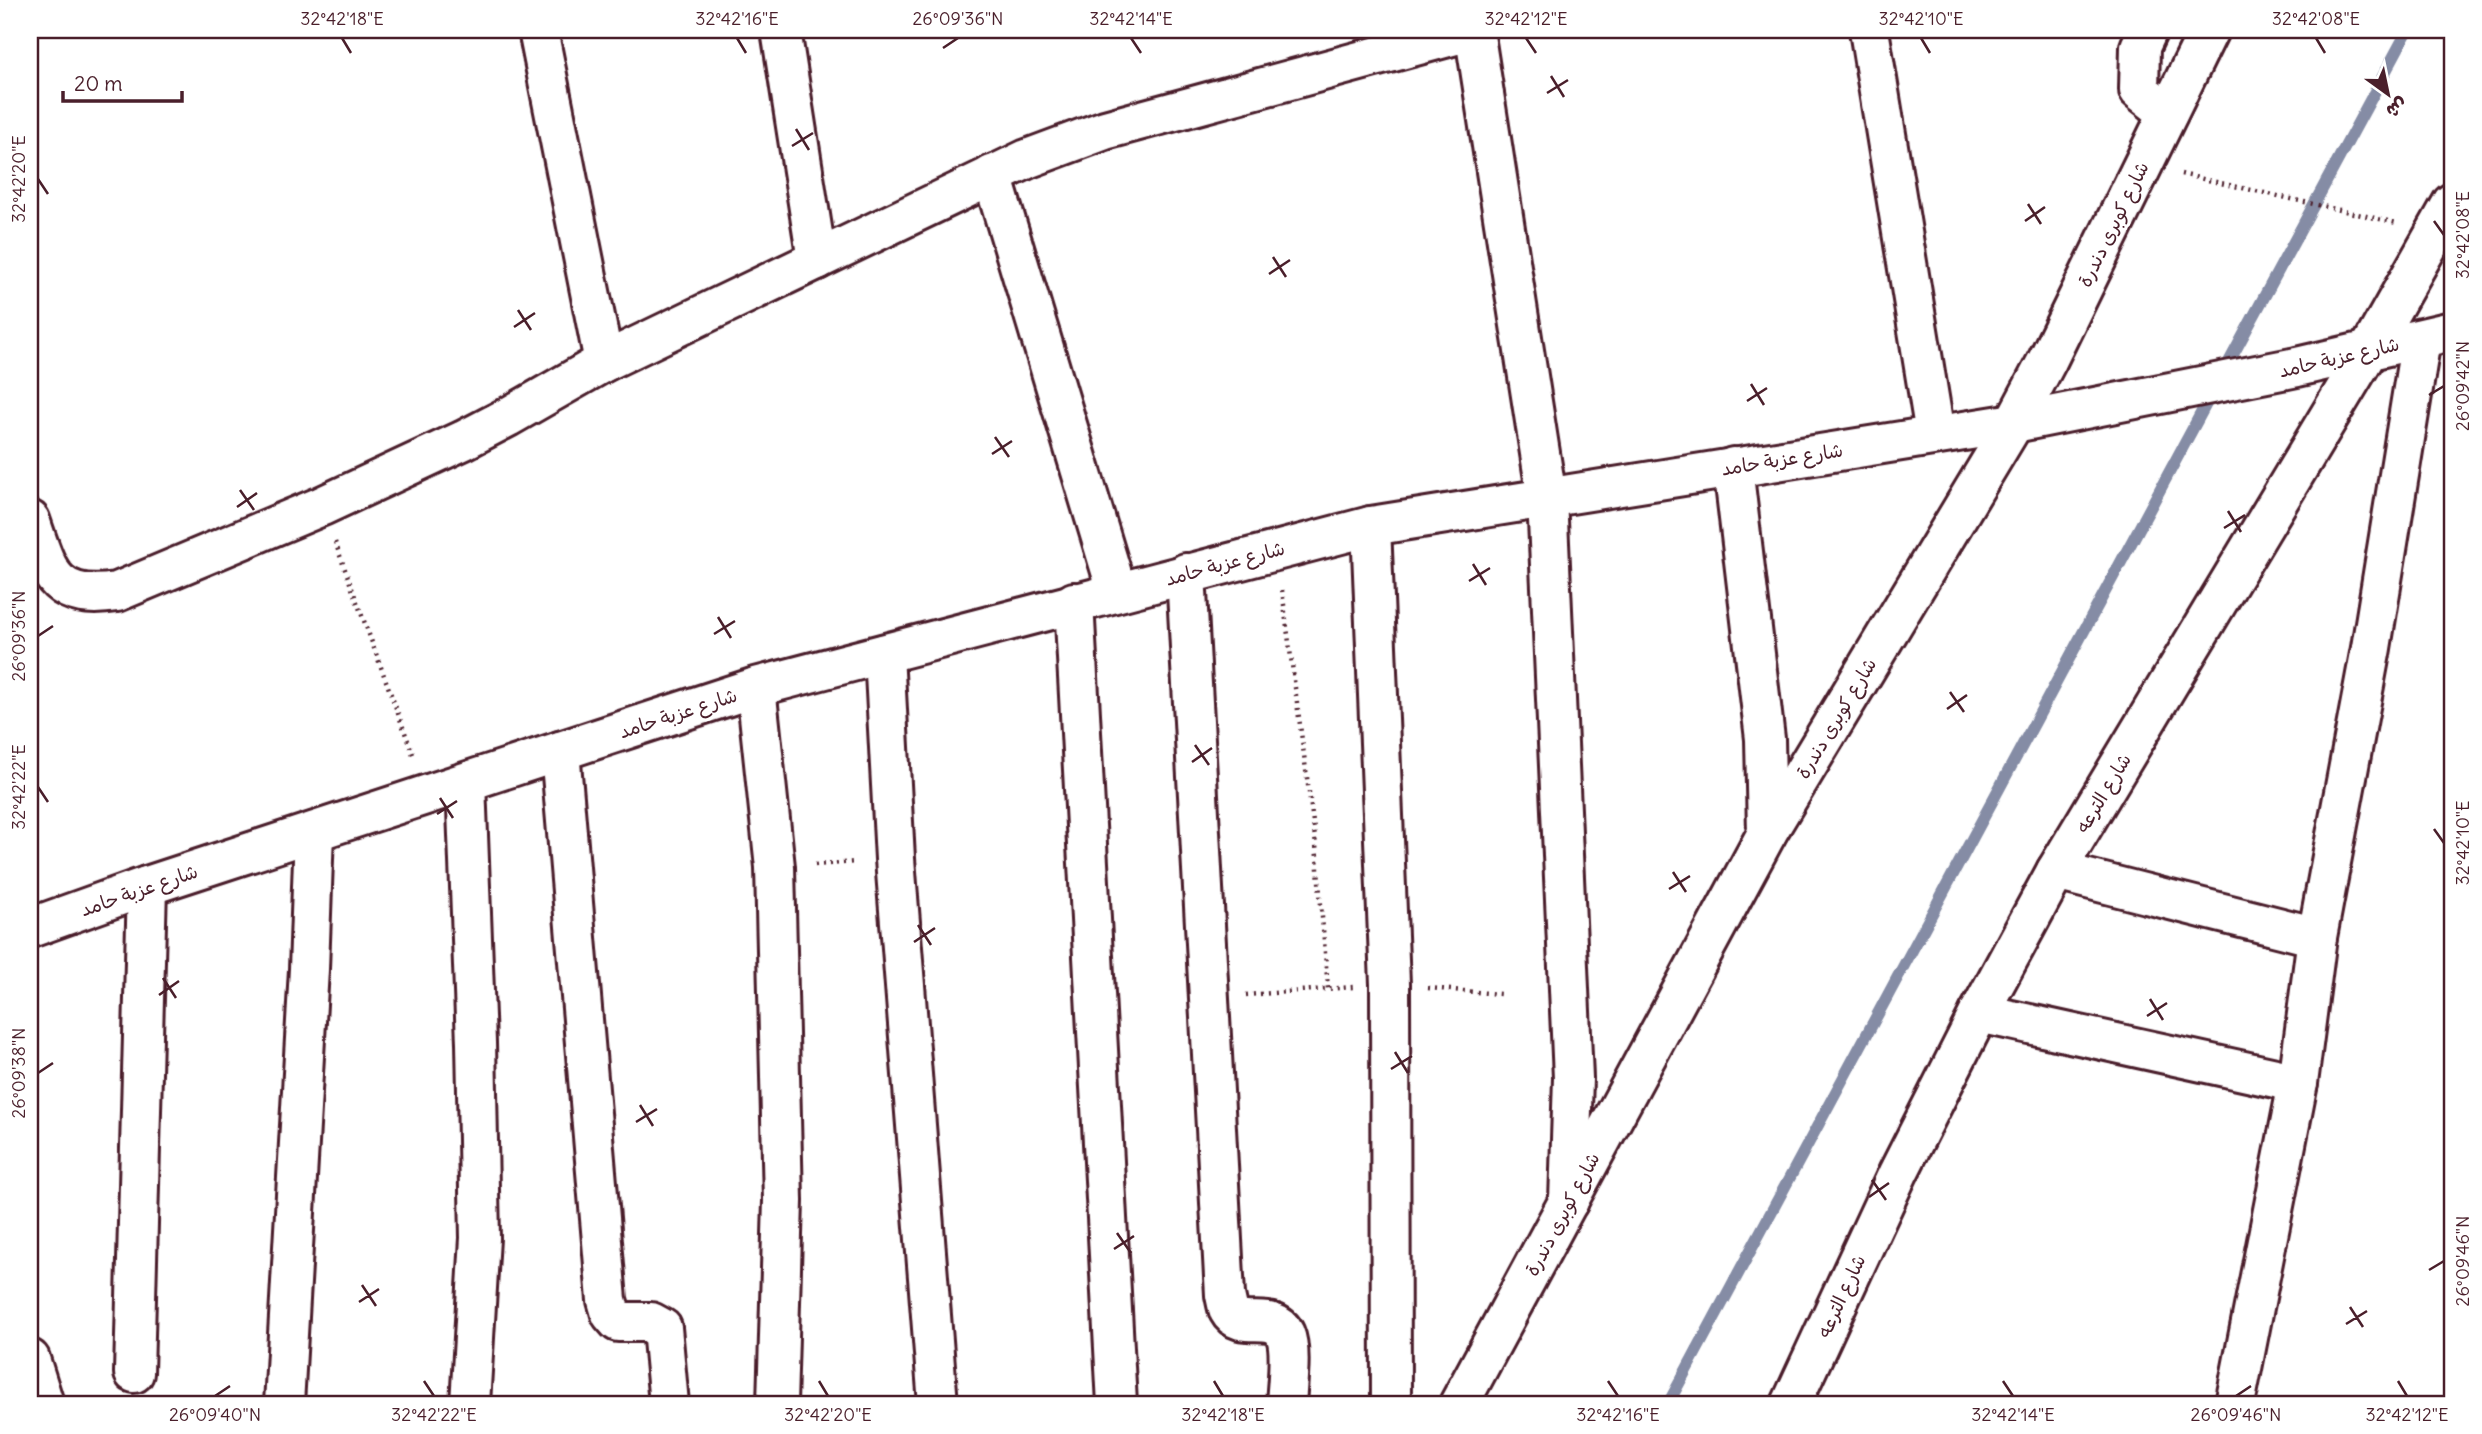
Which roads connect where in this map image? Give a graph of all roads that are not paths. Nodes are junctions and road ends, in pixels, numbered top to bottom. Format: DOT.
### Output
graph roads {
  1 [pos="538,30"];
  2 [pos="781,30"];
  3 [pos="1868,30"];
  4 [pos="2148,30"];
  5 [pos="2209,30"];
  6 [pos="2168,113"];
  7 [pos="992,175"];
  8 [pos="2444,218"];
  9 [pos="817,260"];
  10 [pos="2437,335"];
  11 [pos="2369,350"];
  12 [pos="604,362"];
  13 [pos="2014,423"];
  14 [pos="1936,434"];
  15 [pos="1733,467"];
  16 [pos="1547,498"];
  17 [pos="30,520"];
  18 [pos="1371,526"];
  19 [pos="1186,573"];
  20 [pos="1117,591"];
  21 [pos="1074,602"];
  22 [pos="884,654"];
  23 [pos="756,687"];
  24 [pos="560,751"];
  25 [pos="466,783"];
  26 [pos="314,832"];
  27 [pos="1767,834"];
  28 [pos="2056,871"];
  29 [pos="147,886"];
  30 [pos="30,929"];
  31 [pos="2317,937"];
  32 [pos="1979,1013"];
  33 [pos="2298,1083"];
  34 [pos="1569,1201"];
  35 [pos="30,1359"];
  36 [pos="134,1373"];
  37 [pos="44,1404"];
  38 [pos="284,1404"];
  39 [pos="470,1404"];
  40 [pos="669,1404"];
  41 [pos="778,1404"];
  42 [pos="938,1404"];
  43 [pos="1117,1404"];
  44 [pos="1286,1404"];
  45 [pos="1391,1404"];
  46 [pos="1459,1404"];
  47 [pos="1791,1404"];
  48 [pos="2235,1404"];
  1 -- 12 [label="street"];
  2 -- 9 [label="street"];
  3 -- 14 [label="street"];
  4 -- 6 [label="street"];
  5 -- 6 [label="street, شارع كوبرى دندرة"];
  6 -- 13 [label="street, شارع كوبرى دندرة"];
  7 -- 9 [label="street"];
  7 -- 16 [label="street"];
  7 -- 20 [label="street"];
  8 -- 11 [label="street, شارع الترعه"];
  9 -- 12 [label="street"];
  10 -- 11 [label="street, شارع عزبة حامد"];
  10 -- 31 [label="street"];
  11 -- 13 [label="street, شارع عزبة حامد"];
  11 -- 28 [label="street, شارع الترعه"];
  12 -- 17 [label="street"];
  13 -- 14 [label="street, شارع عزبة حامد"];
  13 -- 27 [label="street, شارع كوبرى دندرة"];
  14 -- 15 [label="street, شارع عزبة حامد"];
  15 -- 16 [label="street, شارع عزبة حامد"];
  15 -- 27 [label="street"];
  16 -- 18 [label="street, شارع عزبة حامد"];
  16 -- 34 [label="street"];
  18 -- 19 [label="street, شارع عزبة حامد"];
  18 -- 45 [label="street"];
  19 -- 20 [label="street, شارع عزبة حامد"];
  19 -- 44 [label="street"];
  20 -- 21 [label="street, شارع عزبة حامد"];
  21 -- 22 [label="street, شارع عزبة حامد"];
  21 -- 43 [label="street"];
  22 -- 23 [label="street, شارع عزبة حامد"];
  22 -- 42 [label="street"];
  23 -- 24 [label="street, شارع عزبة حامد"];
  23 -- 41 [label="street"];
  24 -- 25 [label="street, شارع عزبة حامد"];
  24 -- 40 [label="street"];
  25 -- 26 [label="street, شارع عزبة حامد"];
  25 -- 39 [label="street"];
  26 -- 29 [label="street, شارع عزبة حامد"];
  26 -- 38 [label="street"];
  27 -- 34 [label="street, شارع كوبرى دندرة"];
  28 -- 31 [label="street"];
  28 -- 32 [label="street, شارع الترعه"];
  29 -- 30 [label="street, شارع عزبة حامد"];
  29 -- 36 [label="street"];
  31 -- 33 [label="street"];
  32 -- 33 [label="street"];
  32 -- 47 [label="street, شارع الترعه"];
  33 -- 48 [label="street"];
  34 -- 46 [label="street, شارع كوبرى دندرة"];
  35 -- 37 [label="street"];
}
